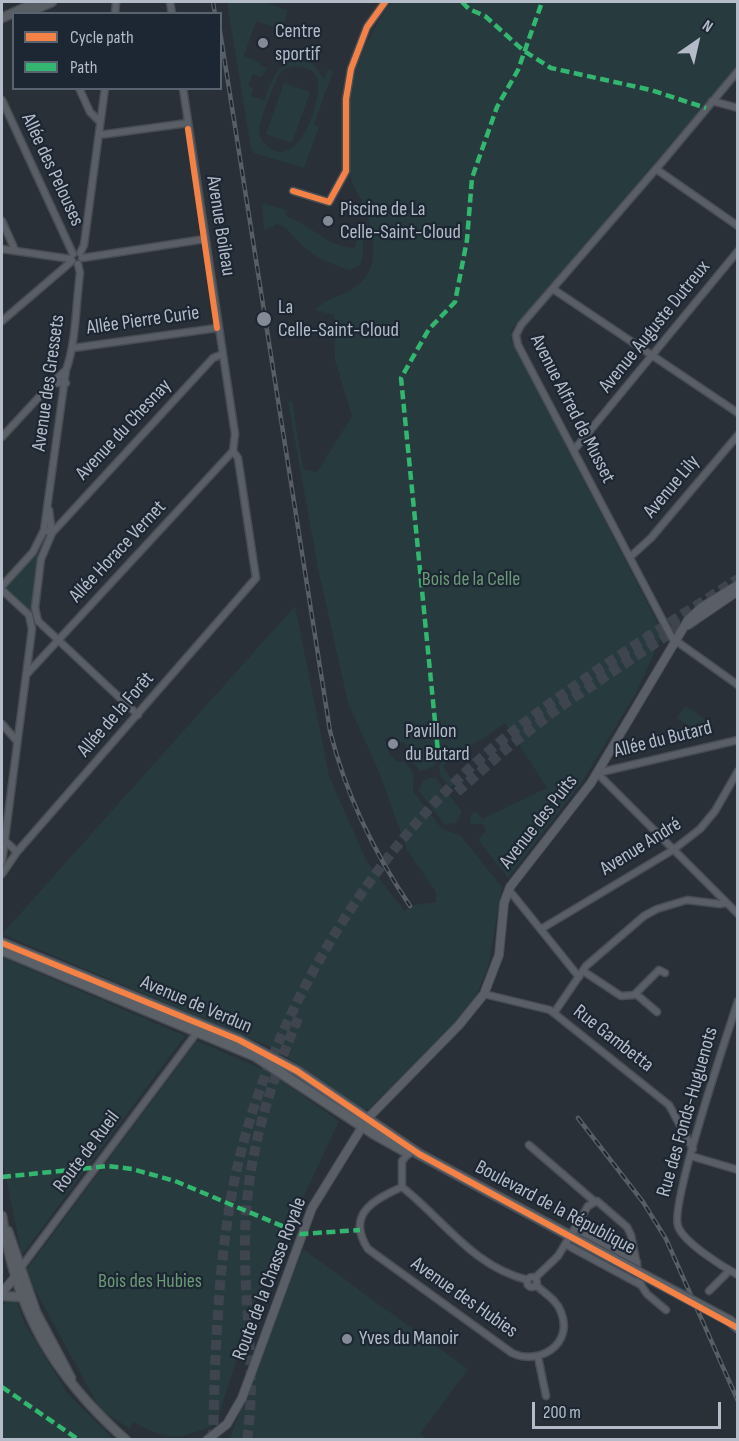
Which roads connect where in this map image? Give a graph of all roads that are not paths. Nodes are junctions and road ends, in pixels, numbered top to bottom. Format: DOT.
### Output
graph roads {
  1 [pos="51,2"];
  2 [pos="385,2"];
  3 [pos="40,7"];
  4 [pos="23,12"];
  5 [pos="738,71"];
  6 [pos="80,90"];
  7 [pos="105,90"];
  8 [pos="183,90"];
  9 [pos="2,100"];
  10 [pos="712,102"];
  11 [pos="738,108"];
  12 [pos="99,121"];
  13 [pos="188,123"];
  14 [pos="99,135"];
  15 [pos="656,169"];
  16 [pos="293,191"];
  17 [pos="2,221"];
  18 [pos="738,226"];
  19 [pos="205,239"];
  20 [pos="2,249"];
  21 [pos="15,250"];
  22 [pos="738,251"];
  23 [pos="76,258"];
  24 [pos="553,288"];
  25 [pos="2,321"];
  26 [pos="217,328"];
  27 [pos="73,348"];
  28 [pos="223,354"];
  29 [pos="652,356"];
  30 [pos="66,370"];
  31 [pos="51,383"];
  32 [pos="66,383"];
  33 [pos="738,413"];
  34 [pos="738,435"];
  35 [pos="2,437"];
  36 [pos="574,450"];
  37 [pos="234,451"];
  38 [pos="49,507"];
  39 [pos="43,533"];
  40 [pos="52,533"];
  41 [pos="33,552"];
  42 [pos="630,557"];
  43 [pos="41,559"];
  44 [pos="256,578"];
  45 [pos="738,585"];
  46 [pos="2,588"];
  47 [pos="738,591"];
  48 [pos="684,628"];
  49 [pos="58,640"];
  50 [pos="675,640"];
  51 [pos="26,675"];
  52 [pos="738,685"];
  53 [pos="138,716"];
  54 [pos="2,724"];
  55 [pos="16,740"];
  56 [pos="738,740"];
  57 [pos="738,771"];
  58 [pos="597,773"];
  59 [pos="2,839"];
  60 [pos="673,850"];
  61 [pos="17,852"];
  62 [pos="2,862"];
  63 [pos="2,874"];
  64 [pos="509,890"];
  65 [pos="726,903"];
  66 [pos="738,914"];
  67 [pos="541,929"];
  68 [pos="2,943"];
  69 [pos="2,950"];
  70 [pos="665,973"];
  71 [pos="581,974"];
  72 [pos="484,994"];
  73 [pos="636,994"];
  74 [pos="738,1001"];
  75 [pos="657,1012"];
  76 [pos="554,1013"];
  77 [pos="198,1031"];
  78 [pos="364,1123"];
  79 [pos="530,1144"];
  80 [pos="692,1152"];
  81 [pos="409,1153"];
  82 [pos="419,1154"];
  83 [pos="738,1170"];
  84 [pos="402,1187"];
  85 [pos="594,1201"];
  86 [pos="2,1214"];
  87 [pos="571,1237"];
  88 [pos="638,1262"];
  89 [pos="20,1269"];
  90 [pos="729,1271"];
  91 [pos="738,1275"];
  92 [pos="14,1278"];
  93 [pos="536,1281"];
  94 [pos="641,1285"];
  95 [pos="709,1292"];
  96 [pos="2,1295"];
  97 [pos="21,1297"];
  98 [pos="666,1310"];
  99 [pos="735,1324"];
  100 [pos="538,1357"];
  101 [pos="75,1387"];
  102 [pos="546,1396"];
  103 [pos="112,1427"];
  104 [pos="126,1440"];
  105 [pos="134,1440"];
  106 [pos="207,1440"];
  1 -- 3 [label="main road"];
  2 -- 16 [label="street"];
  3 -- 4 [label="main road"];
  5 -- 10 [label="street, Avenue Alfred de Musset"];
  6 -- 12 [label="street"];
  7 -- 12 [label="street, Avenue des Gressets"];
  8 -- 13 [label="street, Avenue Boileau"];
  9 -- 23 [label="street, Allée des Pelouses"];
  10 -- 11 [label="street"];
  10 -- 15 [label="street, Avenue Alfred de Musset"];
  12 -- 14 [label="street, Avenue des Gressets"];
  13 -- 14 [label="street"];
  13 -- 19 [label="street, Avenue Boileau"];
  14 -- 23 [label="street, Avenue des Gressets"];
  15 -- 18 [label="street"];
  15 -- 24 [label="street, Avenue Alfred de Musset"];
  17 -- 21 [label="street"];
  19 -- 23 [label="street"];
  19 -- 26 [label="street, Avenue Boileau"];
  20 -- 21 [label="street"];
  21 -- 23 [label="street"];
  22 -- 29 [label="street, Avenue Auguste Dutreux"];
  23 -- 25 [label="street"];
  23 -- 27 [label="street, Avenue des Gressets"];
  24 -- 29 [label="street"];
  24 -- 36 [label="street, Avenue Alfred de Musset"];
  26 -- 27 [label="street, Allée Pierre Curie"];
  26 -- 28 [label="street, Avenue Boileau"];
  27 -- 30 [label="street, Avenue des Gressets"];
  28 -- 37 [label="street, Avenue Boileau"];
  28 -- 40 [label="street, Avenue du Chesnay"];
  29 -- 33 [label="street"];
  29 -- 36 [label="street, Avenue Auguste Dutreux"];
  30 -- 31 [label="street"];
  30 -- 32 [label="street, Avenue des Gressets"];
  31 -- 32 [label="street"];
  31 -- 35 [label="street"];
  32 -- 38 [label="street, Avenue des Gressets"];
  34 -- 42 [label="street, Avenue Lily"];
  36 -- 42 [label="street, Avenue Alfred de Musset"];
  37 -- 44 [label="street, Avenue Boileau"];
  37 -- 49 [label="street, Allée Horace Vernet"];
  38 -- 39 [label="street, Avenue des Gressets"];
  38 -- 40 [label="street, Avenue des Gressets"];
  39 -- 40 [label="street"];
  39 -- 41 [label="street"];
  40 -- 43 [label="street, Avenue des Gressets"];
  41 -- 43 [label="street"];
  41 -- 46 [label="street"];
  42 -- 50 [label="street, Avenue Alfred de Musset"];
  43 -- 49 [label="street, Avenue des Gressets"];
  44 -- 53 [label="street, Allée de la Forêt"];
  45 -- 48 [label="street, Avenue des Puits"];
  46 -- 51 [label="street"];
  47 -- 48 [label="street, Avenue des Puits"];
  48 -- 50 [label="street, Avenue des Puits"];
  49 -- 51 [label="street, Allée Horace Vernet"];
  49 -- 53 [label="street"];
  50 -- 52 [label="street"];
  50 -- 58 [label="street, Avenue des Puits"];
  51 -- 55 [label="street"];
  53 -- 61 [label="street, Allée de la Forêt"];
  54 -- 55 [label="street"];
  55 -- 59 [label="street"];
  56 -- 58 [label="street, Allée du Butard"];
  57 -- 60 [label="street, Avenue André"];
  58 -- 60 [label="street"];
  58 -- 64 [label="street, Avenue des Puits"];
  59 -- 61 [label="street"];
  59 -- 62 [label="street"];
  60 -- 65 [label="street"];
  60 -- 67 [label="street, Avenue André"];
  61 -- 63 [label="street, Allée de la Forêt"];
  64 -- 67 [label="street"];
  64 -- 72 [label="street, Avenue des Puits"];
  65 -- 66 [label="street"];
  65 -- 71 [label="street"];
  67 -- 71 [label="street"];
  68 -- 78 [label="main road, Avenue de Verdun"];
  69 -- 77 [label="main road, Avenue de Verdun"];
  70 -- 73 [label="street"];
  71 -- 73 [label="street"];
  71 -- 76 [label="street"];
  72 -- 76 [label="street, Rue Gambetta"];
  72 -- 78 [label="street, Avenue des Puits"];
  73 -- 75 [label="street"];
  74 -- 80 [label="street, Rue des Fonds-Huguenots"];
  76 -- 80 [label="street, Rue Gambetta"];
  77 -- 78 [label="main road, Avenue de Verdun"];
  77 -- 89 [label="street, Route de Rueil"];
  78 -- 81 [label="main road, Boulevard de la République"];
  78 -- 82 [label="main road, Boulevard de la République"];
  78 -- 106 [label="street, Route de la Chasse Royale"];
  79 -- 85 [label="street"];
  80 -- 83 [label="street"];
  80 -- 90 [label="street, Rue des Fonds-Huguenots"];
  81 -- 82 [label="main road, Boulevard de la République"];
  81 -- 84 [label="street"];
  82 -- 87 [label="main road, Boulevard de la République"];
  84 -- 93 [label="street"];
  84 -- 100 [label="street, Avenue des Hubies"];
  85 -- 87 [label="street"];
  85 -- 88 [label="street"];
  86 -- 89 [label="main road"];
  86 -- 92 [label="main road"];
  87 -- 88 [label="street"];
  87 -- 93 [label="street"];
  87 -- 94 [label="street"];
  87 -- 99 [label="main road, Boulevard de la République, bridge"];
  88 -- 94 [label="street"];
  89 -- 92 [label="street, Route de Rueil"];
  89 -- 101 [label="main road"];
  90 -- 91 [label="street, Rue des Fonds-Huguenots"];
  90 -- 95 [label="street"];
  92 -- 96 [label="street, Route de Rueil"];
  92 -- 97 [label="main road"];
  93 -- 100 [label="street"];
  94 -- 98 [label="street"];
  96 -- 97 [label="main road"];
  97 -- 101 [label="main road"];
  100 -- 102 [label="street"];
  101 -- 103 [label="main road"];
  103 -- 104 [label="main road"];
  103 -- 105 [label="main road"];
}
